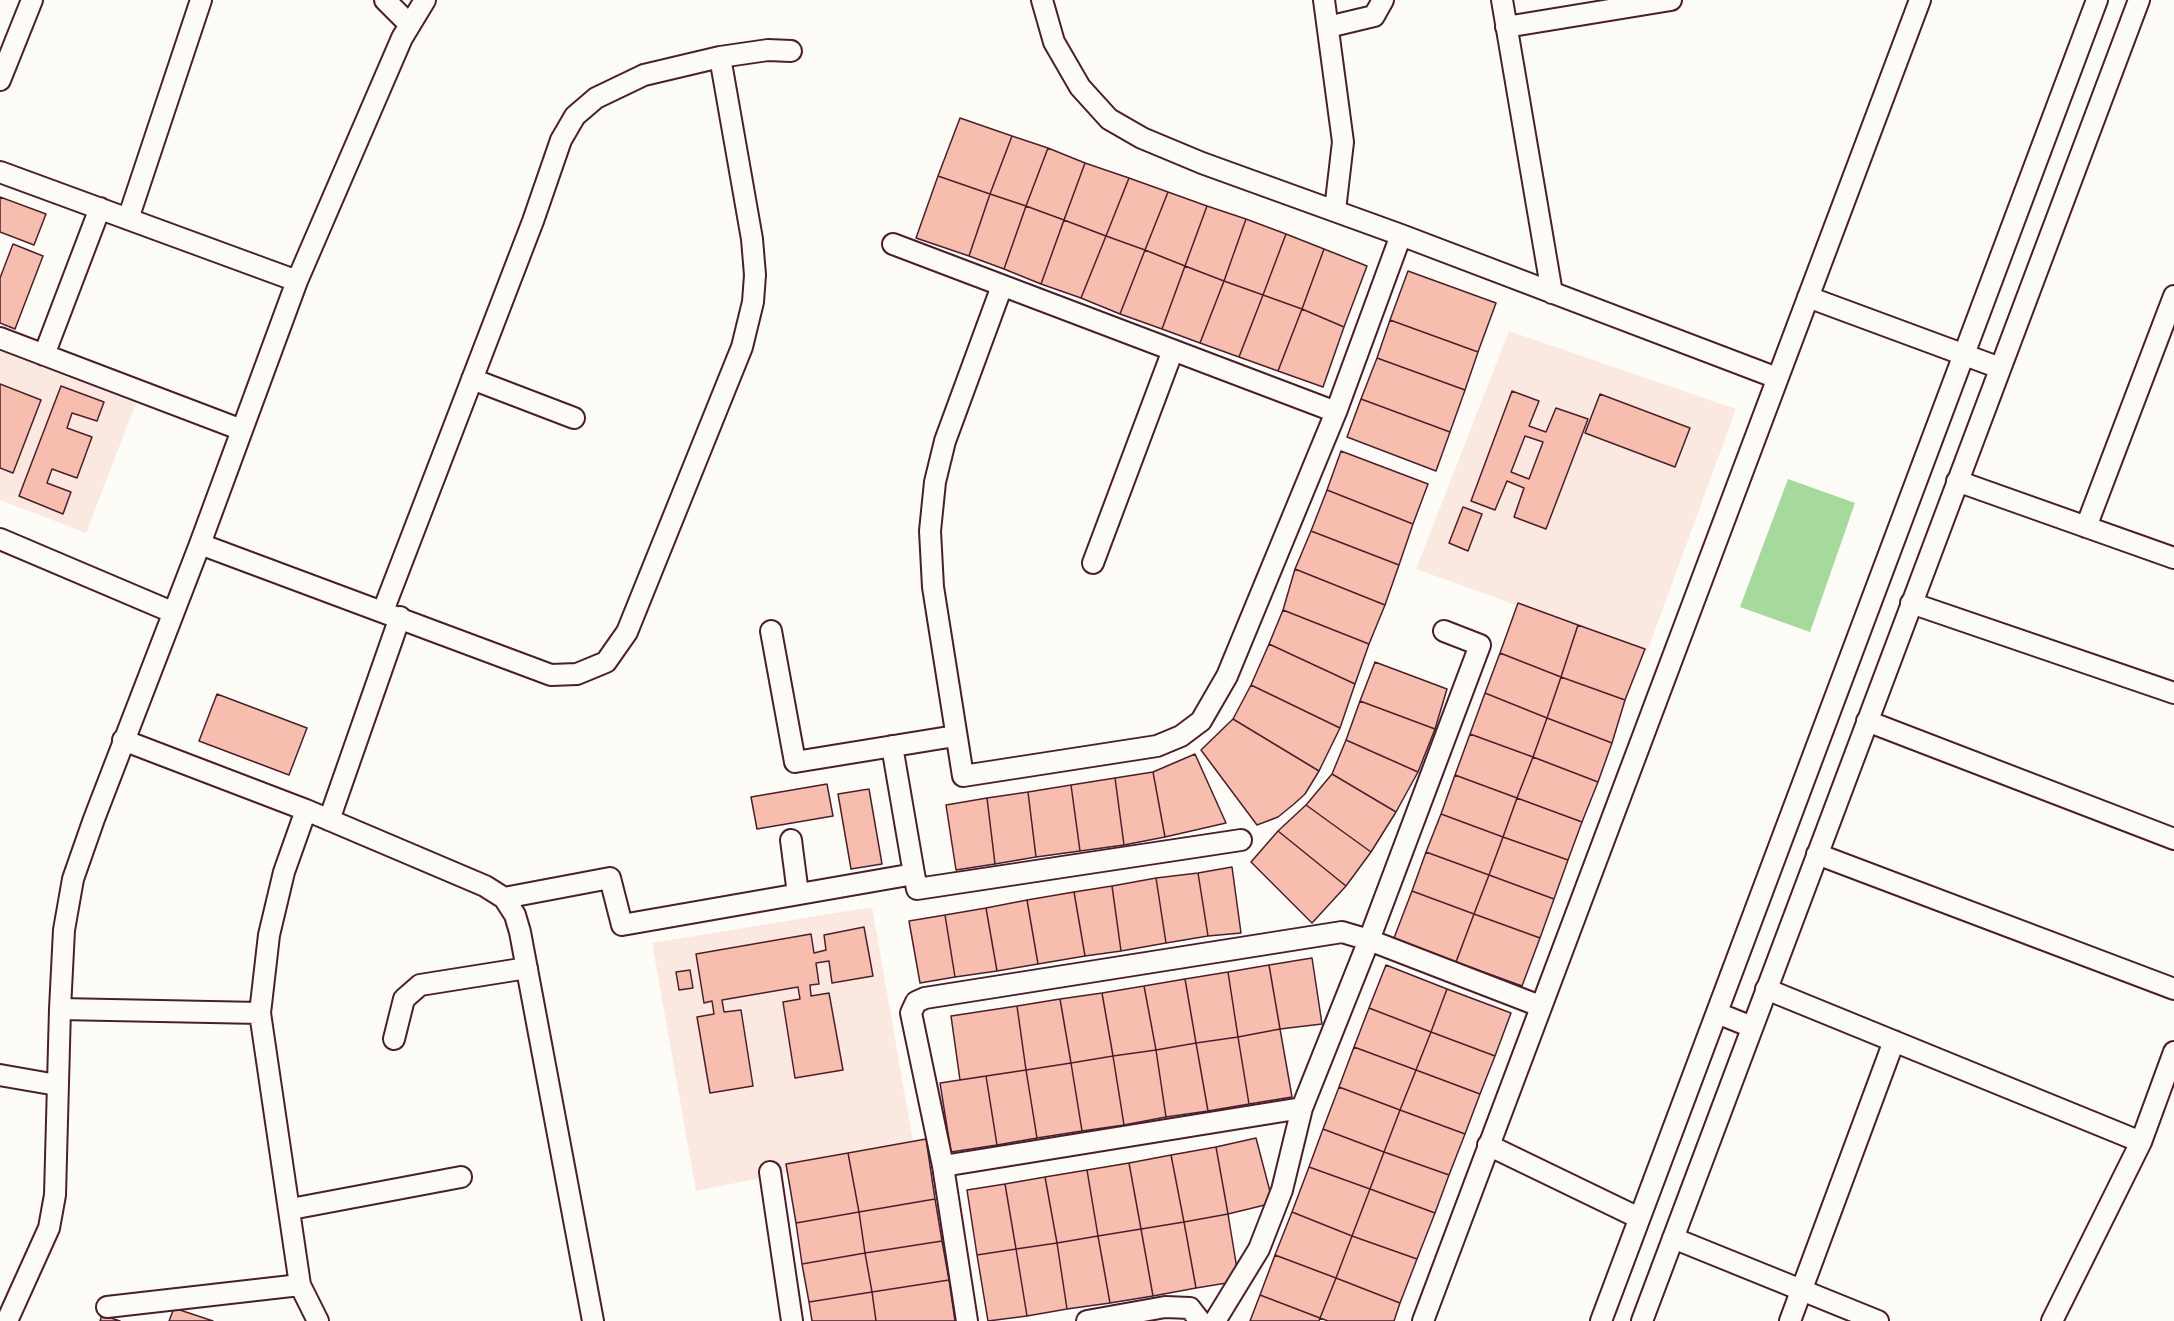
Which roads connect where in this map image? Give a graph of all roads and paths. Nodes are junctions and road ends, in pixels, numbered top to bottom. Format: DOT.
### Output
graph roads {
  1 [pos="32,0"];
  2 [pos="201,0"];
  3 [pos="385,0"];
  4 [pos="425,0"];
  5 [pos="1042,0"];
  6 [pos="1324,0"];
  7 [pos="1383,0"];
  8 [pos="1502,0"];
  9 [pos="1671,0"];
  10 [pos="1920,0"];
  11 [pos="2097,0"];
  12 [pos="2139,0"];
  13 [pos="409,24"];
  14 [pos="1328,27"];
  15 [pos="1506,27"];
  16 [pos="7,42"];
  17 [pos="791,51"];
  18 [pos="720,57"];
  19 [pos="0,80"];
  20 [pos="0,172"];
  21 [pos="99,208"];
  22 [pos="1335,210"];
  23 [pos="128,219"];
  24 [pos="1401,235"];
  25 [pos="893,244"];
  26 [pos="297,281"];
  27 [pos="1002,286"];
  28 [pos="1552,293"];
  29 [pos="2174,296"];
  30 [pos="1808,297"];
  31 [pos="0,338"];
  32 [pos="1173,350"];
  33 [pos="1964,354"];
  34 [pos="44,355"];
  35 [pos="2000,368"];
  36 [pos="1777,378"];
  37 [pos="472,379"];
  38 [pos="1336,412"];
  39 [pos="574,418"];
  40 [pos="242,430"];
  41 [pos="1957,481"];
  42 [pos="2086,527"];
  43 [pos="200,544"];
  44 [pos="2,546"];
  45 [pos="2174,558"];
  46 [pos="1093,563"];
  47 [pos="1911,603"];
  48 [pos="172,612"];
  49 [pos="392,614"];
  50 [pos="771,631"];
  51 [pos="1444,631"];
  52 [pos="2174,693"];
  53 [pos="1867,721"];
  54 [pos="955,736"];
  55 [pos="123,740"];
  56 [pos="892,746"];
  57 [pos="306,810"];
  58 [pos="329,820"];
  59 [pos="2174,839"];
  60 [pos="791,840"];
  61 [pos="1241,840"];
  62 [pos="1817,854"];
  63 [pos="914,874"];
  64 [pos="798,894"];
  65 [pos="504,898"];
  66 [pos="1369,940"];
  67 [pos="527,968"];
  68 [pos="1766,989"];
  69 [pos="2174,989"];
  70 [pos="1539,1006"];
  71 [pos="60,1009"];
  72 [pos="1717,1012"];
  73 [pos="260,1013"];
  74 [pos="1752,1027"];
  75 [pos="394,1039"];
  76 [pos="1894,1041"];
  77 [pos="2174,1052"];
  78 [pos="0,1076"];
  79 [pos="57,1084"];
  80 [pos="1302,1108"];
  81 [pos="2141,1142"];
  82 [pos="1488,1145"];
  83 [pos="943,1166"];
  84 [pos="770,1172"];
  85 [pos="461,1177"];
  86 [pos="291,1209"];
  87 [pos="1640,1218"];
  88 [pos="1673,1238"];
  89 [pos="300,1285"];
  90 [pos="1802,1292"];
  91 [pos="107,1307"];
  92 [pos="7,1321"];
  93 [pos="318,1321"];
  94 [pos="593,1321"];
  95 [pos="792,1321"];
  96 [pos="967,1321"];
  97 [pos="1087,1321"];
  98 [pos="1200,1321"];
  99 [pos="1215,1321"];
  100 [pos="1423,1321"];
  101 [pos="1601,1321"];
  102 [pos="1642,1321"];
  103 [pos="1790,1321"];
  104 [pos="1878,1321"];
  105 [pos="2052,1321"];
  1 -- 16 [label="street"];
  2 -- 23 [label="street"];
  3 -- 13 [label="street"];
  4 -- 13 [label="street"];
  5 -- 22 [label="street"];
  6 -- 14 [label="street"];
  7 -- 14 [label="street"];
  8 -- 15 [label="street"];
  9 -- 15 [label="street"];
  10 -- 30 [label="street"];
  11 -- 33 [label="street"];
  12 -- 35 [label="street"];
  13 -- 26 [label="street"];
  14 -- 22 [label="street"];
  15 -- 28 [label="street"];
  16 -- 19 [label="street"];
  17 -- 18 [label="street"];
  18 -- 37 [label="street"];
  18 -- 49 [label="street"];
  20 -- 21 [label="street"];
  21 -- 23 [label="street"];
  21 -- 34 [label="street"];
  22 -- 24 [label="street"];
  23 -- 26 [label="street"];
  24 -- 28 [label="street"];
  24 -- 38 [label="street"];
  25 -- 27 [label="street"];
  26 -- 40 [label="street"];
  27 -- 32 [label="street"];
  27 -- 54 [label="street"];
  28 -- 36 [label="street"];
  29 -- 42 [label="street"];
  30 -- 33 [label="street"];
  30 -- 36 [label="street"];
  31 -- 34 [label="street"];
  32 -- 38 [label="street"];
  32 -- 46 [label="street"];
  33 -- 35 [label="street"];
  33 -- 72 [label="street"];
  34 -- 40 [label="street"];
  35 -- 41 [label="street"];
  36 -- 70 [label="street"];
  37 -- 39 [label="street"];
  37 -- 49 [label="street"];
  38 -- 54 [label="street"];
  40 -- 43 [label="street"];
  41 -- 42 [label="street"];
  41 -- 47 [label="street"];
  42 -- 45 [label="street"];
  43 -- 48 [label="street"];
  43 -- 49 [label="street"];
  44 -- 48 [label="street"];
  47 -- 52 [label="street"];
  47 -- 53 [label="street"];
  48 -- 55 [label="street"];
  49 -- 58 [label="street"];
  50 -- 56 [label="street"];
  51 -- 66 [label="street"];
  53 -- 59 [label="street"];
  53 -- 62 [label="street"];
  54 -- 56 [label="street"];
  55 -- 57 [label="street"];
  55 -- 71 [label="street"];
  56 -- 63 [label="street"];
  57 -- 58 [label="street"];
  57 -- 73 [label="street"];
  58 -- 65 [label="street"];
  60 -- 64 [label="street"];
  61 -- 63 [label="street"];
  62 -- 68 [label="street"];
  62 -- 69 [label="street"];
  63 -- 64 [label="street"];
  64 -- 65 [label="street"];
  65 -- 67 [label="street"];
  66 -- 70 [label="street"];
  66 -- 80 [label="street"];
  66 -- 83 [label="street"];
  67 -- 75 [label="street"];
  67 -- 94 [label="street"];
  68 -- 74 [label="street"];
  68 -- 76 [label="street"];
  70 -- 82 [label="street"];
  71 -- 73 [label="street"];
  71 -- 79 [label="street"];
  72 -- 74 [label="street"];
  72 -- 87 [label="street"];
  73 -- 86 [label="street"];
  74 -- 88 [label="street"];
  76 -- 81 [label="street"];
  76 -- 90 [label="street"];
  77 -- 81 [label="street"];
  78 -- 79 [label="street"];
  79 -- 92 [label="street"];
  80 -- 83 [label="street"];
  80 -- 99 [label="street"];
  81 -- 105 [label="street"];
  82 -- 87 [label="street"];
  82 -- 100 [label="street"];
  83 -- 96 [label="street"];
  84 -- 95 [label="street"];
  85 -- 86 [label="street"];
  86 -- 89 [label="street"];
  87 -- 101 [label="street"];
  88 -- 90 [label="street"];
  88 -- 102 [label="street"];
  89 -- 91 [label="street"];
  89 -- 93 [label="street"];
  90 -- 103 [label="street"];
  90 -- 104 [label="street"];
  97 -- 98 [label="street"];
}
